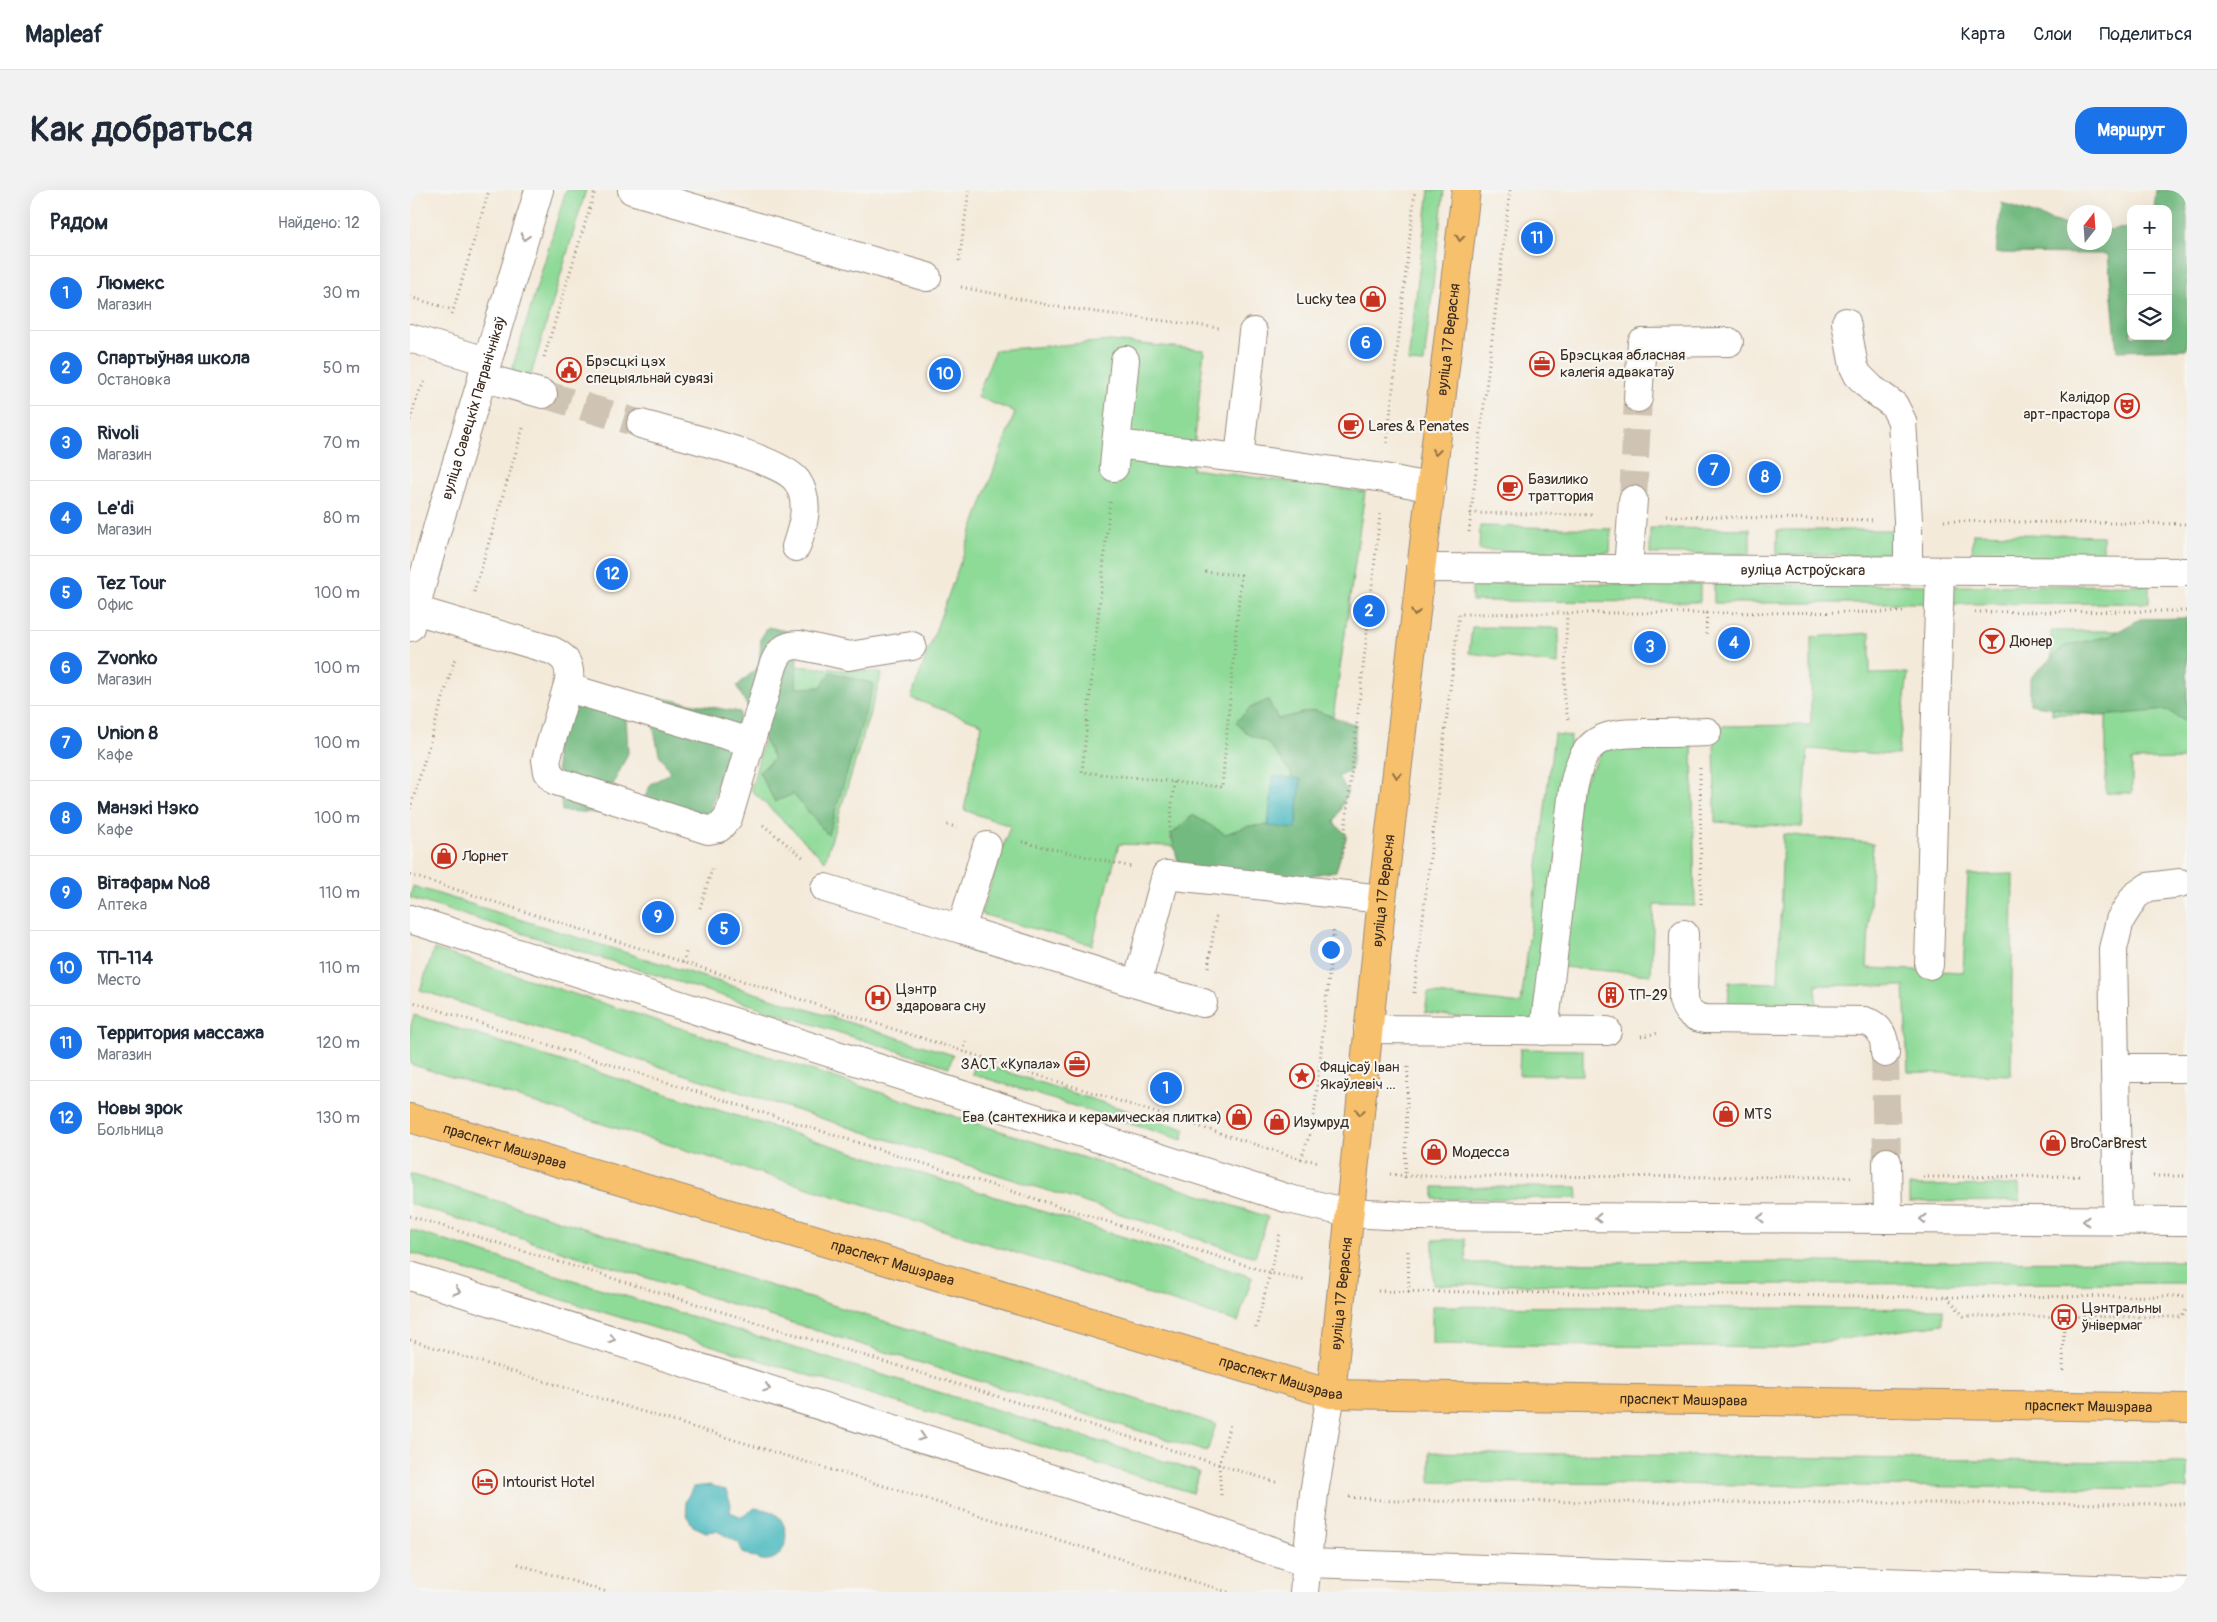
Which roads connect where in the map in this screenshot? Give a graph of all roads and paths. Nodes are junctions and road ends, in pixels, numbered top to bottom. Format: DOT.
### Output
graph roads {
  1 [pos="489,190"];
  2 [pos="539,190"];
  3 [pos="595,190"];
  4 [pos="632,190"];
  5 [pos="969,190"];
  6 [pos="1416,190"];
  7 [pos="1466,190"];
  8 [pos="1510,190"];
  9 [pos="927,277"];
  10 [pos="956,286"];
  11 [pos="410,297"];
  12 [pos="1846,322"];
  13 [pos="1253,332"];
  14 [pos="410,338"];
  15 [pos="1729,342"];
  16 [pos="1124,360"];
  17 [pos="484,369"];
  18 [pos="538,393"];
  19 [pos="1638,398"];
  20 [pos="641,424"];
  21 [pos="1115,455"];
  22 [pos="1239,458"];
  23 [pos="1384,478"];
  24 [pos="1432,488"];
  25 [pos="1633,508"];
  26 [pos="1908,520"];
  27 [pos="2187,524"];
  28 [pos="796,547"];
  29 [pos="1421,568"];
  30 [pos="1628,569"];
  31 [pos="1908,570"];
  32 [pos="1940,571"];
  33 [pos="1205,572"];
  34 [pos="2187,572"];
  35 [pos="1567,613"];
  36 [pos="413,619"];
  37 [pos="466,623"];
  38 [pos="1706,634"];
  39 [pos="912,646"];
  40 [pos="568,688"];
  41 [pos="1703,732"];
  42 [pos="750,742"];
  43 [pos="1593,744"];
  44 [pos="1174,782"];
  45 [pos="733,802"];
  46 [pos="410,809"];
  47 [pos="947,825"];
  48 [pos="719,828"];
  49 [pos="966,829"];
  50 [pos="1014,840"];
  51 [pos="987,846"];
  52 [pos="410,875"];
  53 [pos="1166,875"];
  54 [pos="1221,881"];
  55 [pos="2180,883"];
  56 [pos="825,888"];
  57 [pos="1338,894"];
  58 [pos="1382,899"];
  59 [pos="700,908"];
  60 [pos="1701,910"];
  61 [pos="410,918"];
  62 [pos="961,929"];
  63 [pos="1684,934"];
  64 [pos="687,949"];
  65 [pos="683,962"];
  66 [pos="1929,965"];
  67 [pos="1137,984"];
  68 [pos="1203,1003"];
  69 [pos="1368,1029"];
  70 [pos="1409,1030"];
  71 [pos="1544,1031"];
  72 [pos="1607,1031"];
  73 [pos="967,1039"];
  74 [pos="963,1052"];
  75 [pos="1885,1053"];
  76 [pos="2114,1068"];
  77 [pos="2187,1068"];
  78 [pos="410,1118"];
  79 [pos="1301,1159"];
  80 [pos="1354,1169"];
  81 [pos="1887,1170"];
  82 [pos="2117,1175"];
  83 [pos="1405,1176"];
  84 [pos="2187,1176"];
  85 [pos="1289,1199"];
  86 [pos="1349,1212"];
  87 [pos="410,1216"];
  88 [pos="1406,1216"];
  89 [pos="1888,1219"];
  90 [pos="2118,1221"];
  91 [pos="2187,1221"];
  92 [pos="410,1276"];
  93 [pos="1409,1292"];
  94 [pos="1946,1296"];
  95 [pos="2187,1308"];
  96 [pos="2064,1316"];
  97 [pos="1256,1328"];
  98 [pos="410,1340"];
  99 [pos="1330,1394"];
  100 [pos="2063,1405"];
  101 [pos="2187,1408"];
  102 [pos="1230,1424"];
  103 [pos="1219,1464"];
  104 [pos="1314,1493"];
  105 [pos="1221,1498"];
  106 [pos="2187,1504"];
  107 [pos="1307,1563"];
  108 [pos="518,1564"];
  109 [pos="607,1592"];
  110 [pos="1228,1592"];
  111 [pos="1304,1592"];
  112 [pos="2187,1592"];
  1 -- 11 [label="path"];
  2 -- 17 [label="street, вуліца Савецкіх Пагранічнікаў, one-way"];
  3 -- 18 [label="path"];
  4 -- 9 [label="street"];
  5 -- 10 [label="path"];
  6 -- 23 [label="path"];
  7 -- 24 [label="main road, вуліца 17 Верасня, one-way"];
  8 -- 25 [label="path"];
  9 -- 10 [label="path"];
  10 -- 13 [label="path"];
  12 -- 26 [label="street"];
  13 -- 22 [label="street"];
  14 -- 17 [label="street"];
  15 -- 19 [label="street"];
  16 -- 21 [label="street"];
  17 -- 18 [label="street"];
  17 -- 36 [label="street, вуліца Савецкіх Пагранічнікаў"];
  18 -- 37 [label="path"];
  20 -- 28 [label="street"];
  21 -- 22 [label="street"];
  21 -- 44 [label="path"];
  22 -- 23 [label="street"];
  23 -- 24 [label="street"];
  23 -- 57 [label="path"];
  24 -- 29 [label="main road, вуліца 17 Верасня"];
  25 -- 26 [label="path"];
  25 -- 30 [label="street"];
  26 -- 27 [label="path"];
  26 -- 31 [label="street"];
  29 -- 30 [label="street, вуліца Астроўскага"];
  29 -- 58 [label="main road, вуліца 17 Верасня, one-way"];
  30 -- 31 [label="street, вуліца Астроўскага"];
  31 -- 32 [label="street, вуліца Астроўскага"];
  32 -- 34 [label="street, вуліца Астроўскага"];
  32 -- 66 [label="street"];
  33 -- 44 [label="path"];
  35 -- 38 [label="path"];
  35 -- 43 [label="path"];
  35 -- 70 [label="path"];
  36 -- 37 [label="street"];
  37 -- 40 [label="street"];
  37 -- 46 [label="path"];
  39 -- 42 [label="street"];
  40 -- 42 [label="street"];
  40 -- 48 [label="street"];
  41 -- 43 [label="street"];
  41 -- 60 [label="path"];
  42 -- 45 [label="street"];
  43 -- 71 [label="street"];
  44 -- 53 [label="path"];
  45 -- 48 [label="street"];
  45 -- 56 [label="path"];
  47 -- 49 [label="path"];
  48 -- 59 [label="path"];
  50 -- 53 [label="path"];
  51 -- 62 [label="street"];
  52 -- 65 [label="path"];
  53 -- 54 [label="street"];
  53 -- 67 [label="street"];
  54 -- 57 [label="street"];
  54 -- 68 [label="path"];
  55 -- 76 [label="street"];
  56 -- 62 [label="street"];
  57 -- 58 [label="street"];
  57 -- 79 [label="path"];
  58 -- 69 [label="main road, вуліца 17 Верасня"];
  61 -- 85 [label="street"];
  62 -- 67 [label="street"];
  63 -- 75 [label="street"];
  64 -- 65 [label="path"];
  65 -- 74 [label="path"];
  67 -- 68 [label="street"];
  69 -- 70 [label="street"];
  69 -- 80 [label="main road, вуліца 17 Верасня, one-way"];
  70 -- 71 [label="street"];
  70 -- 83 [label="path"];
  71 -- 72 [label="street"];
  73 -- 74 [label="path"];
  74 -- 79 [label="path"];
  76 -- 77 [label="street"];
  76 -- 82 [label="street"];
  78 -- 99 [label="main road, праспект Машэрава"];
  79 -- 80 [label="path"];
  79 -- 85 [label="path"];
  80 -- 83 [label="path"];
  80 -- 86 [label="main road, вуліца 17 Верасня"];
  81 -- 82 [label="path"];
  81 -- 83 [label="path"];
  81 -- 89 [label="street"];
  82 -- 84 [label="path"];
  82 -- 90 [label="street"];
  83 -- 88 [label="path"];
  85 -- 86 [label="street"];
  85 -- 97 [label="path"];
  86 -- 88 [label="street"];
  86 -- 99 [label="main road, вуліца 17 Верасня"];
  87 -- 103 [label="path"];
  89 -- 88 [label="street, one-way"];
  88 -- 93 [label="path"];
  90 -- 89 [label="street, one-way"];
  90 -- 91 [label="street"];
  92 -- 107 [label="street, one-way"];
  94 -- 96 [label="path"];
  95 -- 96 [label="path"];
  96 -- 100 [label="path"];
  98 -- 110 [label="path"];
  99 -- 100 [label="main road, праспект Машэрава"];
  99 -- 104 [label="street, вуліца 17 Верасня"];
  100 -- 101 [label="main road, праспект Машэрава"];
  102 -- 103 [label="path"];
  103 -- 104 [label="path"];
  103 -- 105 [label="path"];
  104 -- 106 [label="path"];
  104 -- 107 [label="street, вуліца 17 Верасня"];
  107 -- 111 [label="street, вуліца 17 Верасня"];
  107 -- 112 [label="street"];
  108 -- 109 [label="path"];
}
